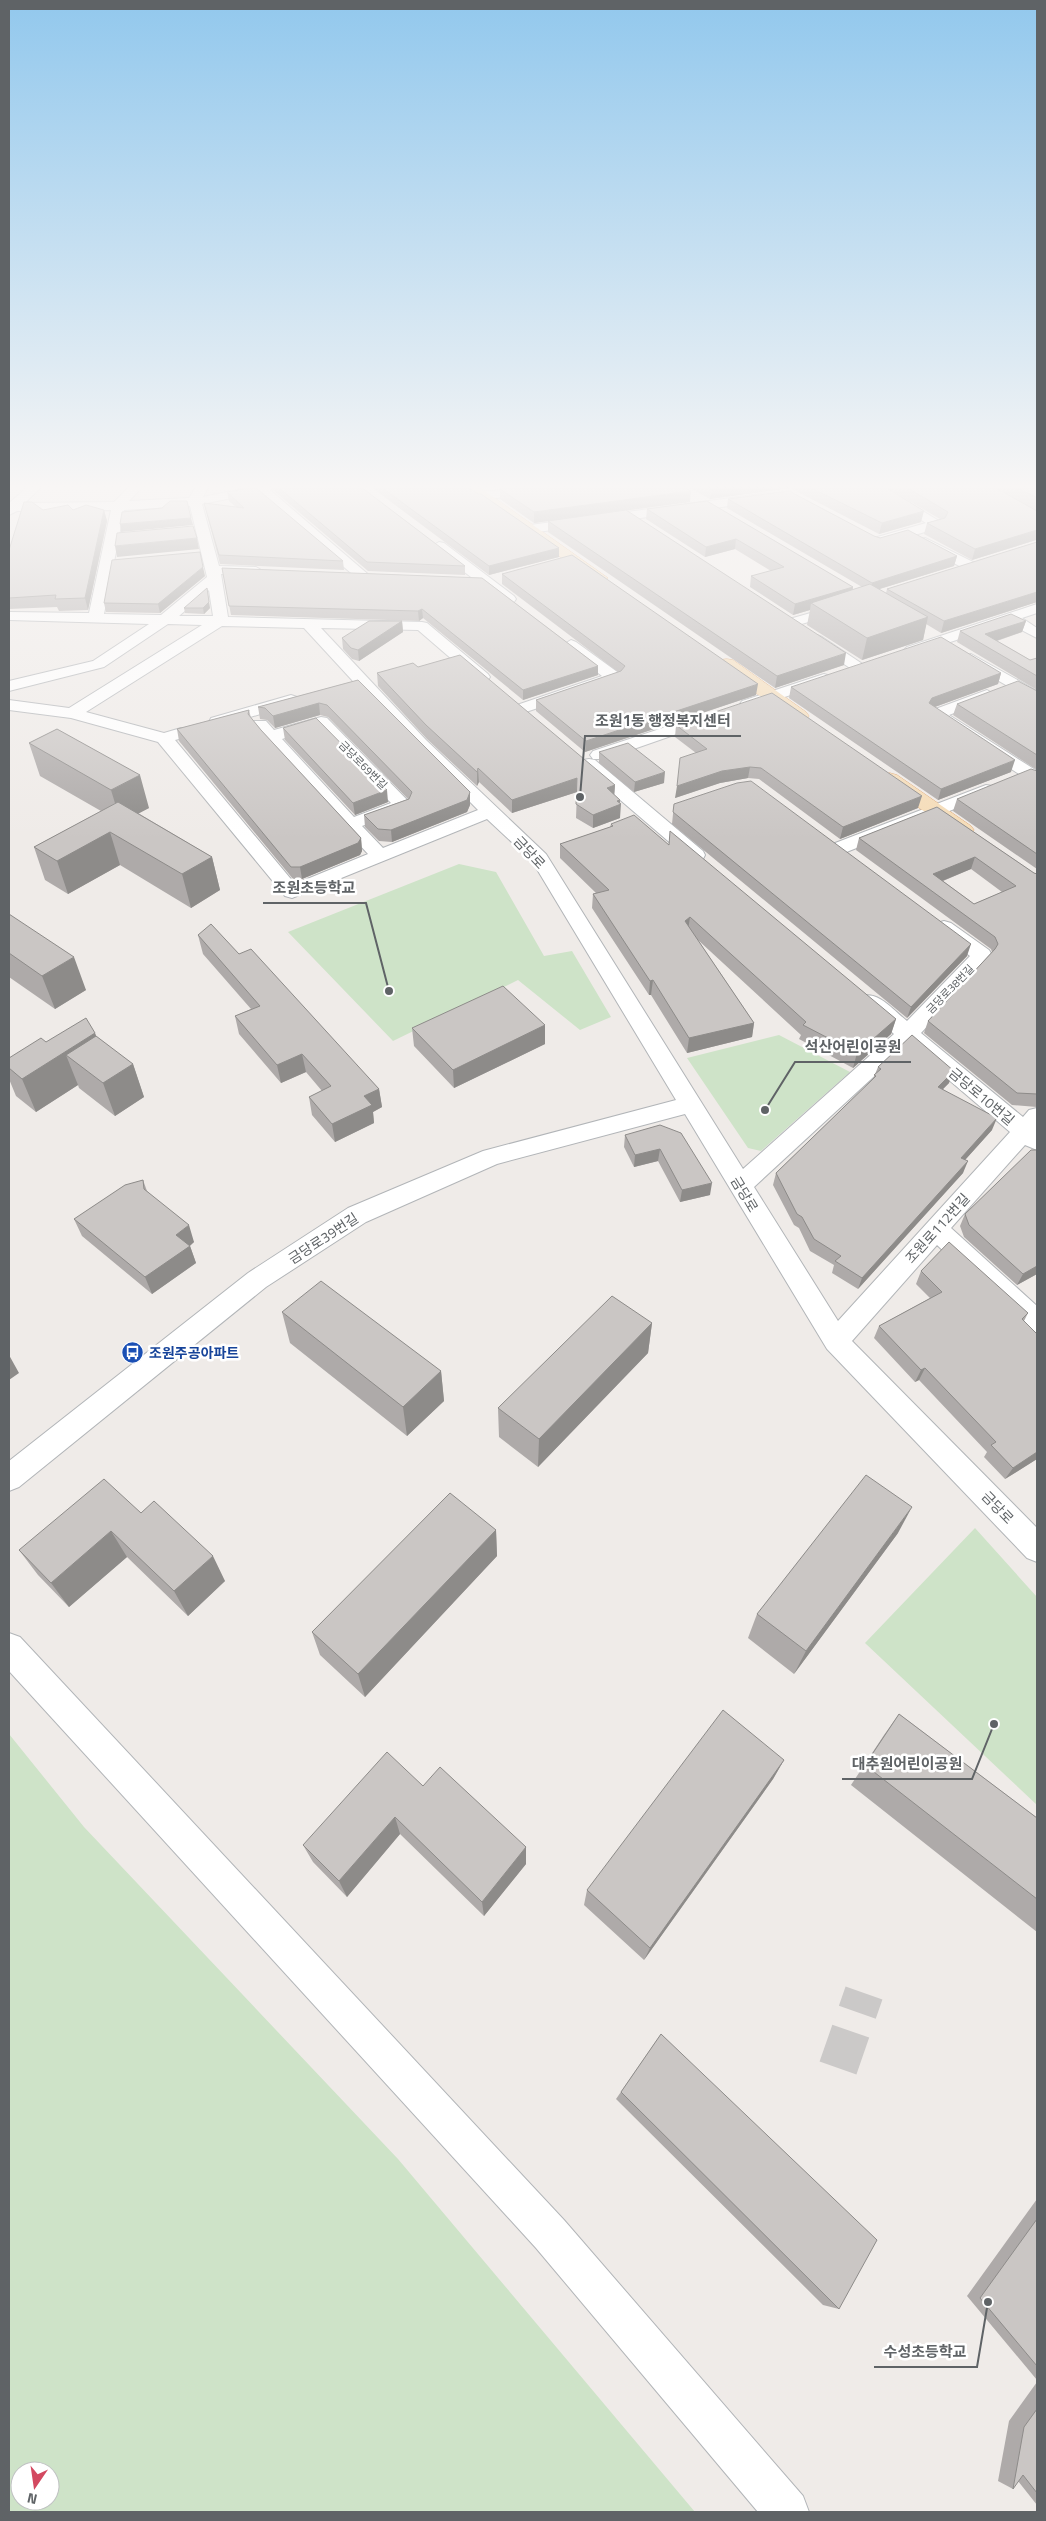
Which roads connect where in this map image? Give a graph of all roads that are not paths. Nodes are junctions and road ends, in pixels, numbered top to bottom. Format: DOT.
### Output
graph roads {
  1 [pos="98,605"];
  2 [pos="182,605"];
  3 [pos="218,605"];
  4 [pos="852,605"];
  5 [pos="1037,608"];
  6 [pos="9,616"];
  7 [pos="1010,617"];
  8 [pos="96,618"];
  9 [pos="166,620"];
  10 [pos="221,620"];
  11 [pos="308,623"];
  12 [pos="924,631"];
  13 [pos="1037,634"];
  14 [pos="558,636"];
  15 [pos="940,640"];
  16 [pos="895,655"];
  17 [pos="715,656"];
  18 [pos="877,661"];
  19 [pos="859,667"];
  20 [pos="1015,685"];
  21 [pos="9,686"];
  22 [pos="303,696"];
  23 [pos="772,696"];
  24 [pos="1037,698"];
  25 [pos="9,705"];
  26 [pos="520,709"];
  27 [pos="249,712"];
  28 [pos="72,713"];
  29 [pos="534,720"];
  30 [pos="811,724"];
  31 [pos="270,737"];
  32 [pos="164,738"];
  33 [pos="873,767"];
  34 [pos="1032,776"];
  35 [pos="936,811"];
  36 [pos="489,812"];
  37 [pos="351,824"];
  38 [pos="822,837"];
  39 [pos="975,837"];
  40 [pos="837,849"];
  41 [pos="380,856"];
  42 [pos="853,861"];
  43 [pos="710,867"];
  44 [pos="926,914"];
  45 [pos="854,989"];
  46 [pos="908,1034"];
  47 [pos="692,1104"];
  48 [pos="1033,1130"];
  49 [pos="740,1186"];
  50 [pos="936,1229"];
  51 [pos="1037,1322"];
  52 [pos="836,1341"];
  53 [pos="9,1478"];
  54 [pos="1037,1548"];
  55 [pos="9,1648"];
  56 [pos="787,2512"];
  1 -- 8 [label="street"];
  2 -- 9 [label="street"];
  3 -- 10 [label="street"];
  4 -- 19 [label="street"];
  5 -- 7 [label="street"];
  6 -- 8 [label="street"];
  7 -- 13 [label="street"];
  7 -- 15 [label="street"];
  8 -- 9 [label="street"];
  9 -- 10 [label="street"];
  9 -- 21 [label="street"];
  10 -- 11 [label="street"];
  10 -- 28 [label="street"];
  11 -- 26 [label="street"];
  11 -- 36 [label="street, 금당로"];
  12 -- 15 [label="street"];
  14 -- 26 [label="street"];
  15 -- 16 [label="street"];
  15 -- 20 [label="street"];
  17 -- 23 [label="main road"];
  18 -- 19 [label="street"];
  19 -- 23 [label="street"];
  20 -- 24 [label="street"];
  20 -- 34 [label="street"];
  22 -- 27 [label="street"];
  23 -- 30 [label="main road"];
  23 -- 43 [label="street"];
  25 -- 28 [label="street"];
  26 -- 29 [label="street"];
  27 -- 31 [label="street"];
  27 -- 32 [label="street"];
  28 -- 32 [label="street"];
  31 -- 37 [label="street"];
  31 -- 37 [label="street, 금당로69번길"];
  32 -- 41 [label="street"];
  33 -- 35 [label="main road"];
  34 -- 35 [label="street"];
  35 -- 39 [label="main road"];
  35 -- 40 [label="street"];
  36 -- 41 [label="street"];
  36 -- 47 [label="street, 금당로"];
  37 -- 41 [label="street"];
  38 -- 40 [label="street"];
  40 -- 42 [label="street"];
  44 -- 46 [label="street, 금당로38번길"];
  45 -- 46 [label="street, 금당로10번길"];
  46 -- 48 [label="street, 금당로10번길"];
  46 -- 49 [label="street, 금당로38번길"];
  47 -- 49 [label="street, 금당로"];
  47 -- 53 [label="street, 금당로39번길"];
  48 -- 50 [label="street, 조원로112번길"];
  49 -- 52 [label="street, 금당로"];
  50 -- 51 [label="street"];
  50 -- 52 [label="street, 조원로112번길"];
  52 -- 54 [label="street, 금당로"];
  55 -- 56 [label="street"];
}
